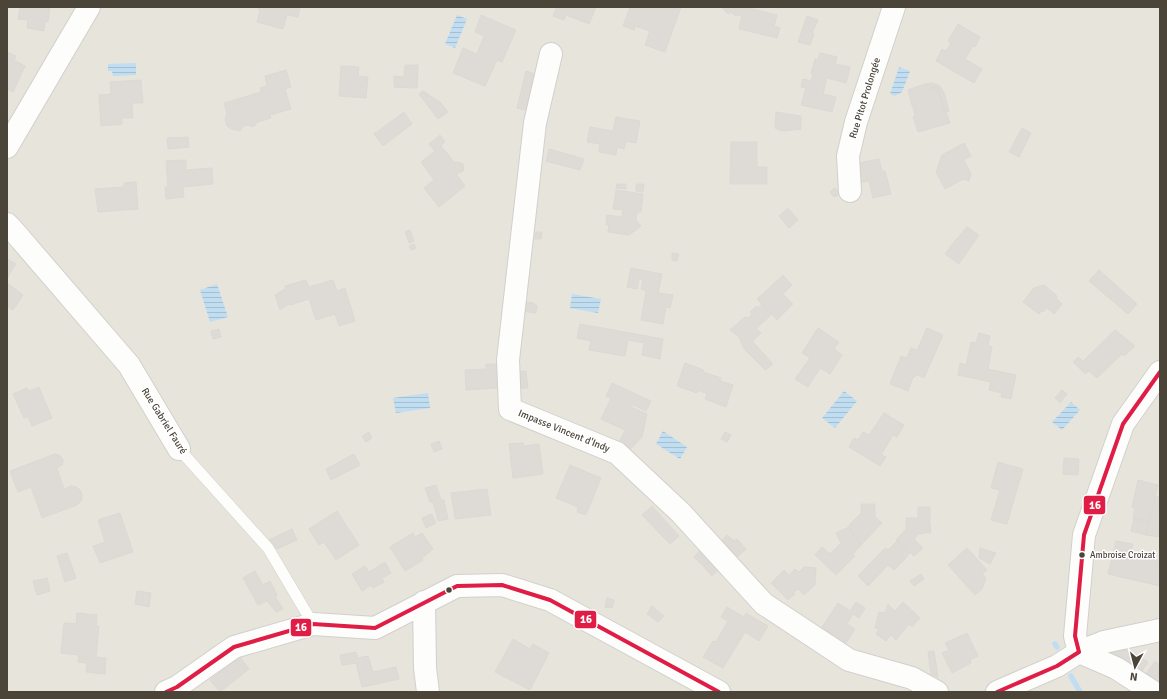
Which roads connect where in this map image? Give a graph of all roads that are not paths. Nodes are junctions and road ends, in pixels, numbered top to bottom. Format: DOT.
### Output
graph roads {
  1 [pos="89,7"];
  2 [pos="894,7"];
  3 [pos="551,54"];
  4 [pos="7,147"];
  5 [pos="850,191"];
  6 [pos="7,224"];
  7 [pos="1160,372"];
  8 [pos="180,449"];
  9 [pos="424,602"];
  10 [pos="313,624"];
  11 [pos="1160,630"];
  12 [pos="1079,652"];
  13 [pos="166,692"];
  14 [pos="428,692"];
  15 [pos="719,692"];
  16 [pos="937,692"];
  17 [pos="997,692"];
  18 [pos="1152,692"];
  1 -- 4 [label="street"];
  2 -- 5 [label="street, Rue Pitot Prolongée"];
  3 -- 16 [label="street, Impasse Vincent d'Indy"];
  6 -- 8 [label="street, Rue Gabriel Fauré"];
  7 -- 12 [label="street"];
  8 -- 10 [label="lane, Rue Gabriel Fauré"];
  9 -- 10 [label="street"];
  9 -- 14 [label="street"];
  9 -- 15 [label="street"];
  10 -- 13 [label="street"];
  11 -- 12 [label="street"];
  12 -- 17 [label="street"];
  12 -- 18 [label="street"];
}
